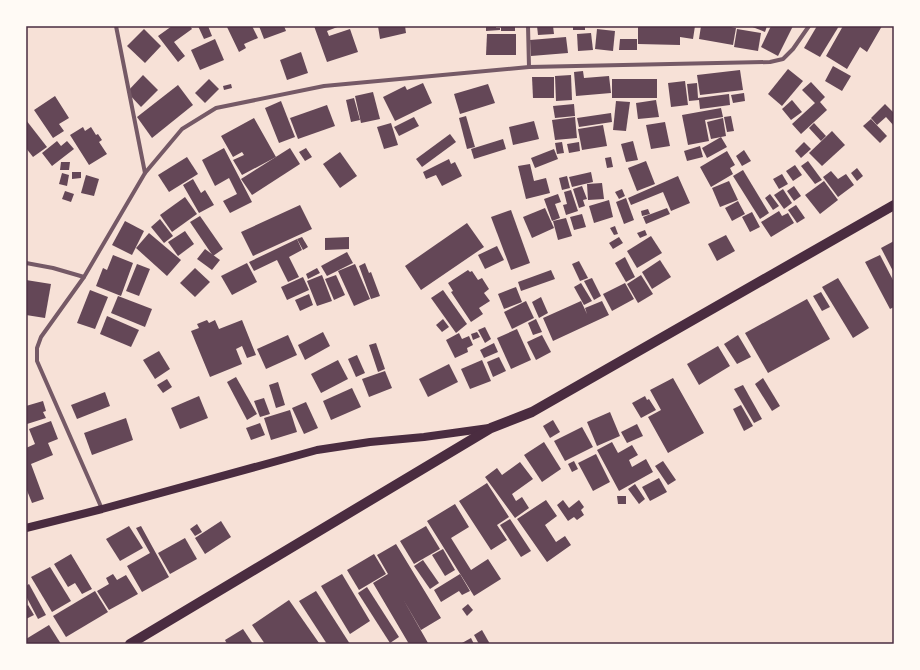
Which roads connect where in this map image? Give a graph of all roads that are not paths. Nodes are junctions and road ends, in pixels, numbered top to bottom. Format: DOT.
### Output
graph roads {
  1 [pos="116,26"];
  2 [pos="528,26"];
  3 [pos="809,26"];
  4 [pos="529,67"];
  5 [pos="145,173"];
  6 [pos="894,205"];
  7 [pos="26,263"];
  8 [pos="84,277"];
  9 [pos="491,428"];
  10 [pos="102,509"];
  11 [pos="26,528"];
  12 [pos="130,644"];
  1 -- 5 [label="street"];
  2 -- 4 [label="street"];
  3 -- 4 [label="street"];
  4 -- 5 [label="street"];
  5 -- 8 [label="street"];
  6 -- 9 [label="main road"];
  7 -- 8 [label="street"];
  8 -- 10 [label="street"];
  9 -- 10 [label="main road"];
  9 -- 12 [label="main road"];
  10 -- 11 [label="main road"];
}
